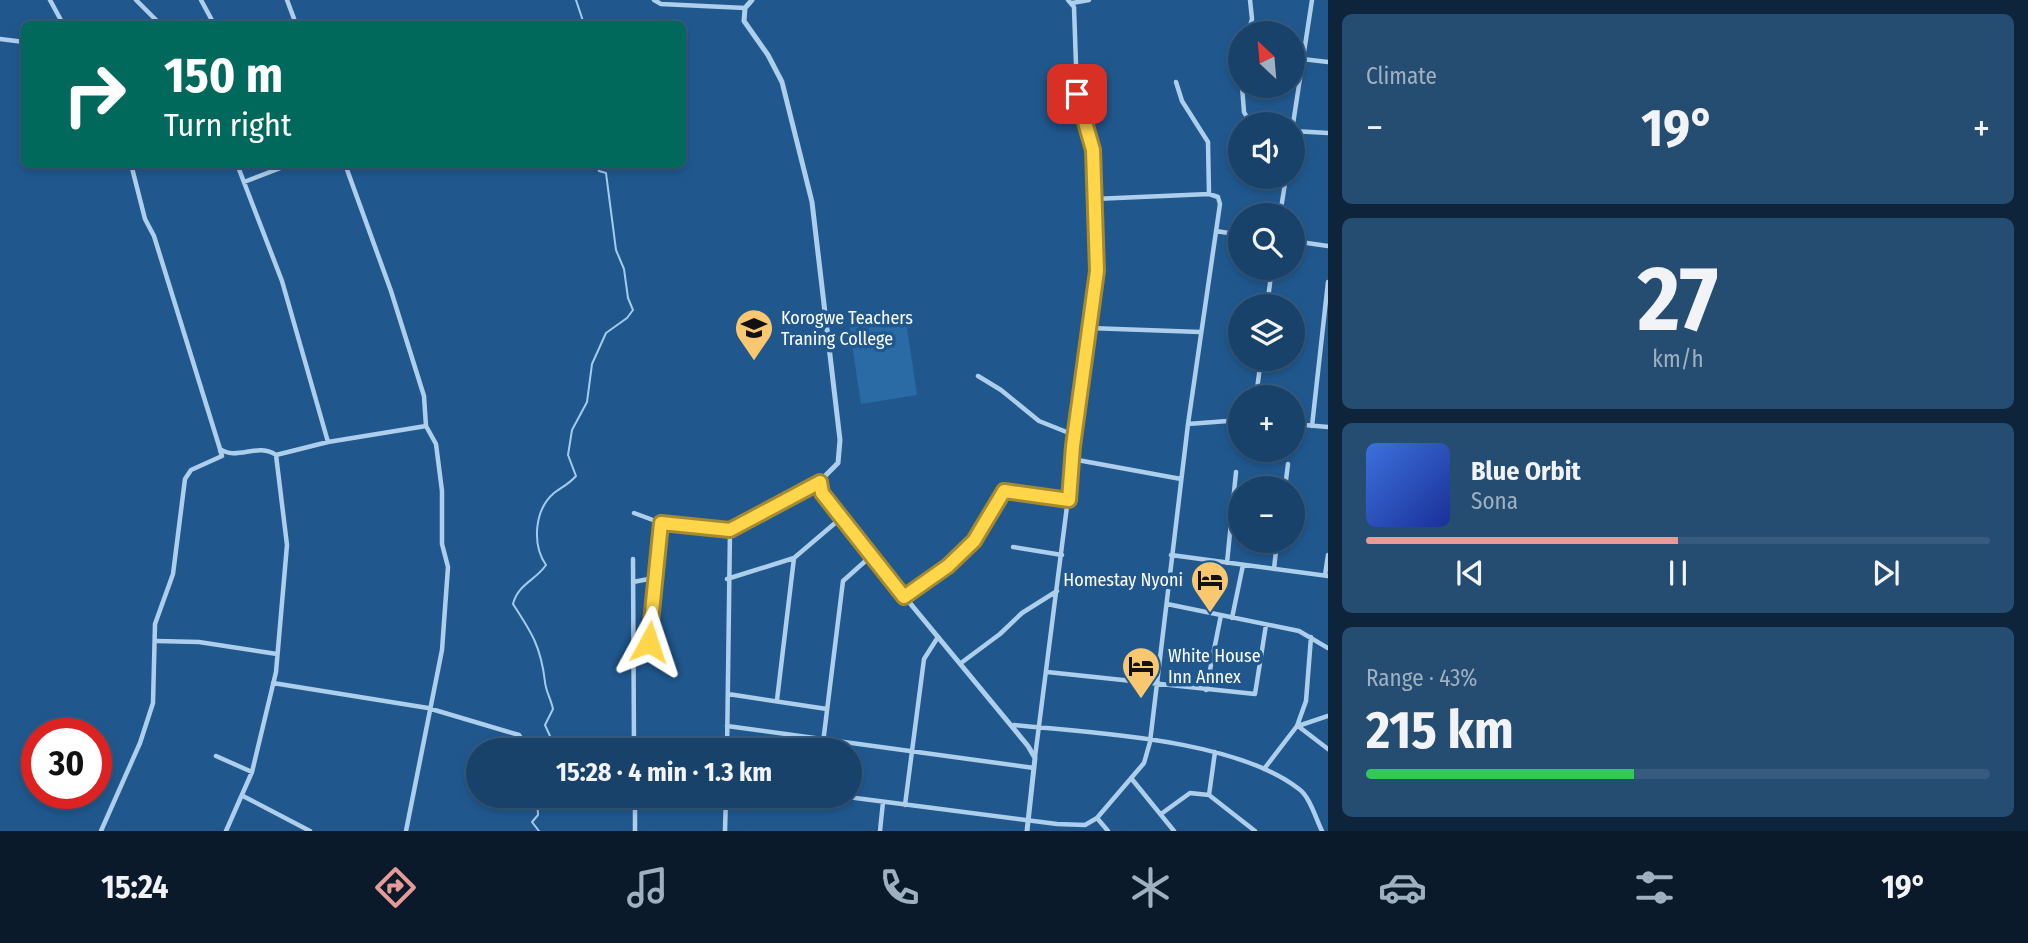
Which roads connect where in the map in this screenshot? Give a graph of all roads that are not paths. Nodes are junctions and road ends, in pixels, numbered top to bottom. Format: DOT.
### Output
graph roads {
  1 [pos="50,0"];
  2 [pos="136,0"];
  3 [pos="201,0"];
  4 [pos="287,0"];
  5 [pos="654,0"];
  6 [pos="752,0"];
  7 [pos="1089,0"];
  8 [pos="1250,0"];
  9 [pos="1312,0"];
  10 [pos="1070,2"];
  11 [pos="745,8"];
  12 [pos="61,21"];
  13 [pos="157,21"];
  14 [pos="212,21"];
  15 [pos="295,21"];
  16 [pos="1251,21"];
  17 [pos="1306,35"];
  18 [pos="0,39"];
  19 [pos="21,42"];
  20 [pos="1306,59"];
  21 [pos="1328,62"];
  22 [pos="1176,82"];
  23 [pos="1305,132"];
  24 [pos="1328,133"];
  25 [pos="132,168"];
  26 [pos="238,168"];
  27 [pos="281,168"];
  28 [pos="346,168"];
  29 [pos="244,182"];
  30 [pos="1209,194"];
  31 [pos="1094,199"];
  32 [pos="1216,231"];
  33 [pos="1228,232"];
  34 [pos="1305,243"];
  35 [pos="1328,246"];
  36 [pos="1328,282"];
  37 [pos="1089,328"];
  38 [pos="1200,332"];
  39 [pos="978,376"];
  40 [pos="1228,421"];
  41 [pos="1188,424"];
  42 [pos="1305,425"];
  43 [pos="426,426"];
  44 [pos="1312,426"];
  45 [pos="1328,427"];
  46 [pos="1074,435"];
  47 [pos="328,442"];
  48 [pos="220,449"];
  49 [pos="276,455"];
  50 [pos="1072,459"];
  51 [pos="1288,464"];
  52 [pos="1236,472"];
  53 [pos="1286,476"];
  54 [pos="1181,479"];
  55 [pos="820,482"];
  56 [pos="1069,500"];
  57 [pos="634,513"];
  58 [pos="841,518"];
  59 [pos="661,523"];
  60 [pos="730,530"];
  61 [pos="1013,547"];
  62 [pos="1276,553"];
  63 [pos="1062,555"];
  64 [pos="1171,555"];
  65 [pos="1328,555"];
  66 [pos="870,556"];
  67 [pos="794,558"];
  68 [pos="633,559"];
  69 [pos="1227,563"];
  70 [pos="1243,565"];
  71 [pos="1274,569"];
  72 [pos="1327,576"];
  73 [pos="654,578"];
  74 [pos="727,579"];
  75 [pos="634,582"];
  76 [pos="1057,591"];
  77 [pos="904,597"];
  78 [pos="1167,604"];
  79 [pos="1221,615"];
  80 [pos="1232,618"];
  81 [pos="1266,625"];
  82 [pos="1311,636"];
  83 [pos="938,637"];
  84 [pos="157,641"];
  85 [pos="1328,648"];
  86 [pos="277,654"];
  87 [pos="647,659"];
  88 [pos="961,663"];
  89 [pos="1047,672"];
  90 [pos="273,683"];
  91 [pos="1156,684"];
  92 [pos="1206,690"];
  93 [pos="728,694"];
  94 [pos="777,700"];
  95 [pos="428,708"];
  96 [pos="827,709"];
  97 [pos="1328,716"];
  98 [pos="1014,725"];
  99 [pos="727,726"];
  100 [pos="1297,726"];
  101 [pos="1039,727"];
  102 [pos="824,737"];
  103 [pos="521,738"];
  104 [pos="634,738"];
  105 [pos="727,738"];
  106 [pos="1150,742"];
  107 [pos="1328,749"];
  108 [pos="912,750"];
  109 [pos="1215,752"];
  110 [pos="216,756"];
  111 [pos="1035,758"];
  112 [pos="1034,768"];
  113 [pos="1264,769"];
  114 [pos="252,772"];
  115 [pos="1132,778"];
  116 [pos="1209,795"];
  117 [pos="243,796"];
  118 [pos="862,799"];
  119 [pos="883,802"];
  120 [pos="905,805"];
  121 [pos="635,808"];
  122 [pos="726,808"];
  123 [pos="1161,814"];
  124 [pos="1097,818"];
  125 [pos="1028,819"];
  126 [pos="1085,828"];
  127 [pos="101,831"];
  128 [pos="226,831"];
  129 [pos="310,831"];
  130 [pos="406,831"];
  131 [pos="635,831"];
  132 [pos="725,831"];
  133 [pos="880,831"];
  134 [pos="1027,831"];
  135 [pos="1108,831"];
  136 [pos="1174,831"];
  137 [pos="1255,831"];
  138 [pos="1322,831"];
  1 -- 12 [label="street"];
  2 -- 13 [label="street"];
  3 -- 14 [label="street"];
  4 -- 15 [label="street"];
  5 -- 11 [label="street"];
  6 -- 11 [label="street"];
  7 -- 10 [label="street"];
  8 -- 16 [label="street"];
  9 -- 17 [label="street"];
  10 -- 31 [label="street"];
  11 -- 55 [label="street"];
  18 -- 19 [label="street"];
  20 -- 21 [label="street"];
  22 -- 30 [label="street"];
  23 -- 24 [label="street"];
  25 -- 48 [label="street"];
  26 -- 29 [label="street"];
  27 -- 29 [label="street"];
  28 -- 43 [label="street"];
  29 -- 47 [label="street"];
  30 -- 31 [label="street"];
  30 -- 32 [label="street"];
  31 -- 37 [label="street"];
  32 -- 33 [label="street"];
  32 -- 38 [label="street"];
  34 -- 35 [label="street"];
  36 -- 44 [label="street"];
  37 -- 38 [label="street"];
  37 -- 46 [label="street"];
  38 -- 41 [label="street"];
  39 -- 46 [label="street"];
  40 -- 41 [label="street"];
  41 -- 54 [label="street"];
  42 -- 44 [label="street"];
  43 -- 47 [label="street"];
  43 -- 95 [label="street"];
  44 -- 45 [label="street"];
  46 -- 50 [label="street"];
  47 -- 49 [label="street"];
  48 -- 49 [label="street"];
  48 -- 84 [label="street"];
  49 -- 86 [label="street"];
  50 -- 54 [label="street"];
  50 -- 56 [label="street"];
  51 -- 53 [label="street"];
  52 -- 69 [label="street"];
  54 -- 64 [label="street"];
  55 -- 58 [label="street"];
  55 -- 60 [label="street"];
  56 -- 63 [label="street"];
  56 -- 77 [label="street"];
  57 -- 59 [label="street"];
  58 -- 66 [label="street"];
  58 -- 67 [label="street"];
  59 -- 60 [label="street"];
  59 -- 73 [label="street"];
  60 -- 74 [label="street"];
  61 -- 63 [label="street"];
  62 -- 71 [label="street"];
  63 -- 76 [label="street"];
  64 -- 69 [label="street"];
  64 -- 78 [label="street"];
  65 -- 72 [label="street"];
  66 -- 77 [label="street"];
  66 -- 96 [label="street"];
  67 -- 74 [label="street"];
  67 -- 94 [label="street"];
  68 -- 75 [label="street"];
  69 -- 70 [label="street"];
  70 -- 71 [label="street"];
  70 -- 80 [label="street"];
  71 -- 72 [label="street"];
  73 -- 75 [label="street"];
  73 -- 87 [label="street"];
  74 -- 93 [label="street"];
  75 -- 104 [label="street"];
  76 -- 88 [label="street"];
  76 -- 89 [label="street"];
  77 -- 83 [label="street"];
  78 -- 79 [label="street"];
  78 -- 91 [label="street"];
  79 -- 80 [label="street"];
  79 -- 92 [label="street"];
  80 -- 81 [label="street"];
  81 -- 82 [label="street"];
  81 -- 92 [label="street"];
  82 -- 85 [label="street"];
  82 -- 100 [label="street"];
  83 -- 88 [label="street"];
  83 -- 108 [label="street"];
  84 -- 86 [label="street"];
  84 -- 127 [label="street"];
  86 -- 90 [label="street"];
  88 -- 98 [label="street"];
  89 -- 91 [label="street"];
  89 -- 101 [label="street"];
  90 -- 95 [label="street"];
  90 -- 114 [label="street"];
  91 -- 92 [label="street"];
  91 -- 106 [label="street"];
  93 -- 94 [label="street"];
  93 -- 99 [label="street"];
  94 -- 96 [label="street"];
  95 -- 103 [label="street"];
  95 -- 130 [label="street"];
  96 -- 102 [label="street"];
  97 -- 100 [label="street"];
  98 -- 101 [label="street"];
  98 -- 111 [label="street"];
  99 -- 102 [label="street"];
  99 -- 105 [label="street"];
  100 -- 107 [label="street"];
  100 -- 113 [label="street"];
  101 -- 106 [label="street"];
  101 -- 111 [label="street"];
  102 -- 108 [label="street"];
  106 -- 109 [label="street"];
  106 -- 115 [label="street"];
  108 -- 112 [label="street"];
  108 -- 120 [label="street"];
  109 -- 113 [label="street"];
  109 -- 116 [label="street"];
  110 -- 114 [label="street"];
  111 -- 112 [label="street"];
  112 -- 125 [label="street"];
  113 -- 138 [label="street"];
  114 -- 117 [label="street"];
  115 -- 123 [label="street"];
  115 -- 124 [label="street"];
  116 -- 123 [label="street"];
  116 -- 137 [label="street"];
  117 -- 128 [label="street"];
  117 -- 129 [label="street"];
  118 -- 119 [label="street"];
  119 -- 120 [label="street"];
  119 -- 133 [label="street"];
  120 -- 125 [label="street"];
  121 -- 131 [label="street"];
  122 -- 132 [label="street"];
  123 -- 136 [label="street"];
  124 -- 126 [label="street"];
  124 -- 135 [label="street"];
  125 -- 126 [label="street"];
  125 -- 134 [label="street"];
}
